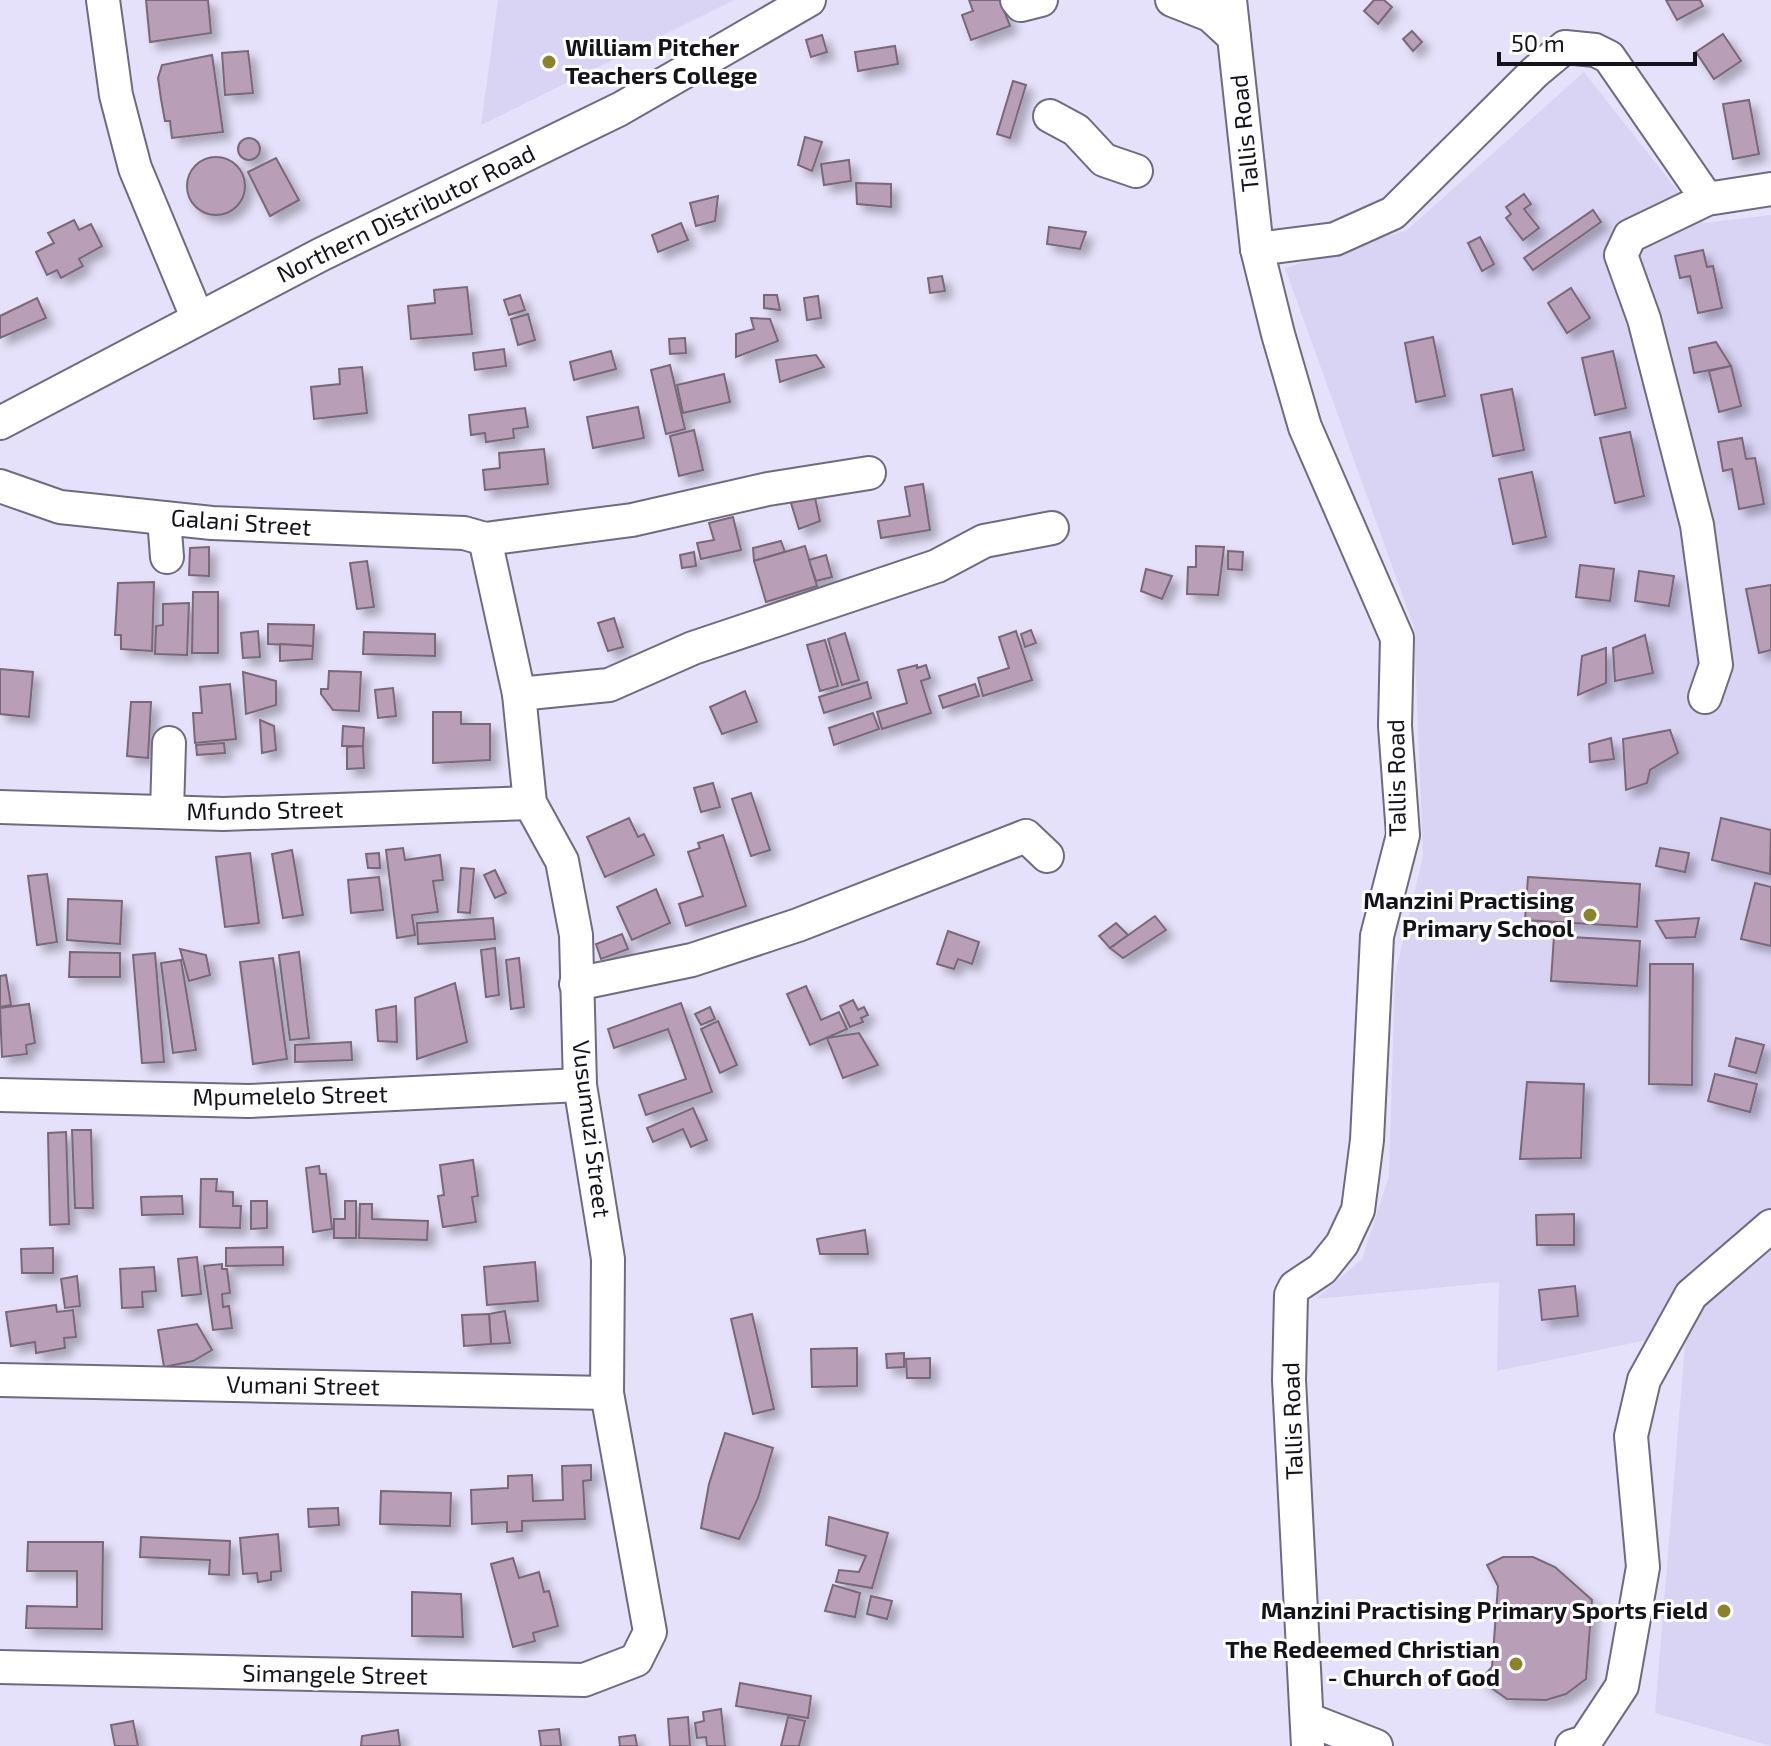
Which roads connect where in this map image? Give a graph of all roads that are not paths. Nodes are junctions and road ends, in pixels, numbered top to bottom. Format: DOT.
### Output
graph roads {
  1 [pos="103,0"];
  2 [pos="809,0"];
  3 [pos="1017,0"];
  4 [pos="1041,0"];
  5 [pos="1172,0"];
  6 [pos="1230,0"];
  7 [pos="1234,37"];
  8 [pos="1050,116"];
  9 [pos="1136,171"];
  10 [pos="1771,189"];
  11 [pos="1707,199"];
  12 [pos="1257,249"];
  13 [pos="197,317"];
  14 [pos="0,423"];
  15 [pos="869,473"];
  16 [pos="0,486"];
  17 [pos="164,518"];
  18 [pos="1052,528"];
  19 [pos="485,539"];
  20 [pos="167,557"];
  21 [pos="519,694"];
  22 [pos="1705,697"];
  23 [pos="169,743"];
  24 [pos="530,803"];
  25 [pos="0,807"];
  26 [pos="167,812"];
  27 [pos="1047,856"];
  28 [pos="576,984"];
  29 [pos="580,1085"];
  30 [pos="0,1095"];
  31 [pos="1771,1226"];
  32 [pos="0,1380"];
  33 [pos="607,1393"];
  34 [pos="650,1632"];
  35 [pos="0,1667"];
  36 [pos="1308,1732"];
  37 [pos="1376,1746"];
  38 [pos="1572,1746"];
  1 -- 13 [label="street"];
  2 -- 13 [label="street, Northern Distributor Road"];
  3 -- 4 [label="street"];
  5 -- 7 [label="street"];
  6 -- 7 [label="street, Tallis Road"];
  7 -- 12 [label="street, Tallis Road"];
  8 -- 9 [label="street"];
  10 -- 11 [label="street"];
  11 -- 12 [label="street"];
  11 -- 22 [label="street"];
  12 -- 36 [label="street, Tallis Road"];
  13 -- 14 [label="street, Northern Distributor Road"];
  15 -- 19 [label="street, Galani Street"];
  16 -- 17 [label="street, Galani Street"];
  17 -- 19 [label="street, Galani Street"];
  17 -- 20 [label="street"];
  18 -- 21 [label="street"];
  19 -- 21 [label="street, Vusumuzi Street"];
  21 -- 24 [label="street, Vusumuzi Street"];
  23 -- 26 [label="street"];
  24 -- 26 [label="street, Mfundo Street"];
  24 -- 28 [label="street, Vusumuzi Street"];
  25 -- 26 [label="street, Mfundo Street"];
  27 -- 28 [label="street"];
  28 -- 29 [label="street, Vusumuzi Street"];
  29 -- 30 [label="street, Mpumelelo Street"];
  29 -- 33 [label="street, Vusumuzi Street"];
  31 -- 38 [label="street"];
  32 -- 33 [label="street, Vumani Street"];
  33 -- 34 [label="street, Vusumuzi Street"];
  34 -- 35 [label="street, Simangele Street"];
  36 -- 37 [label="street"];
}
